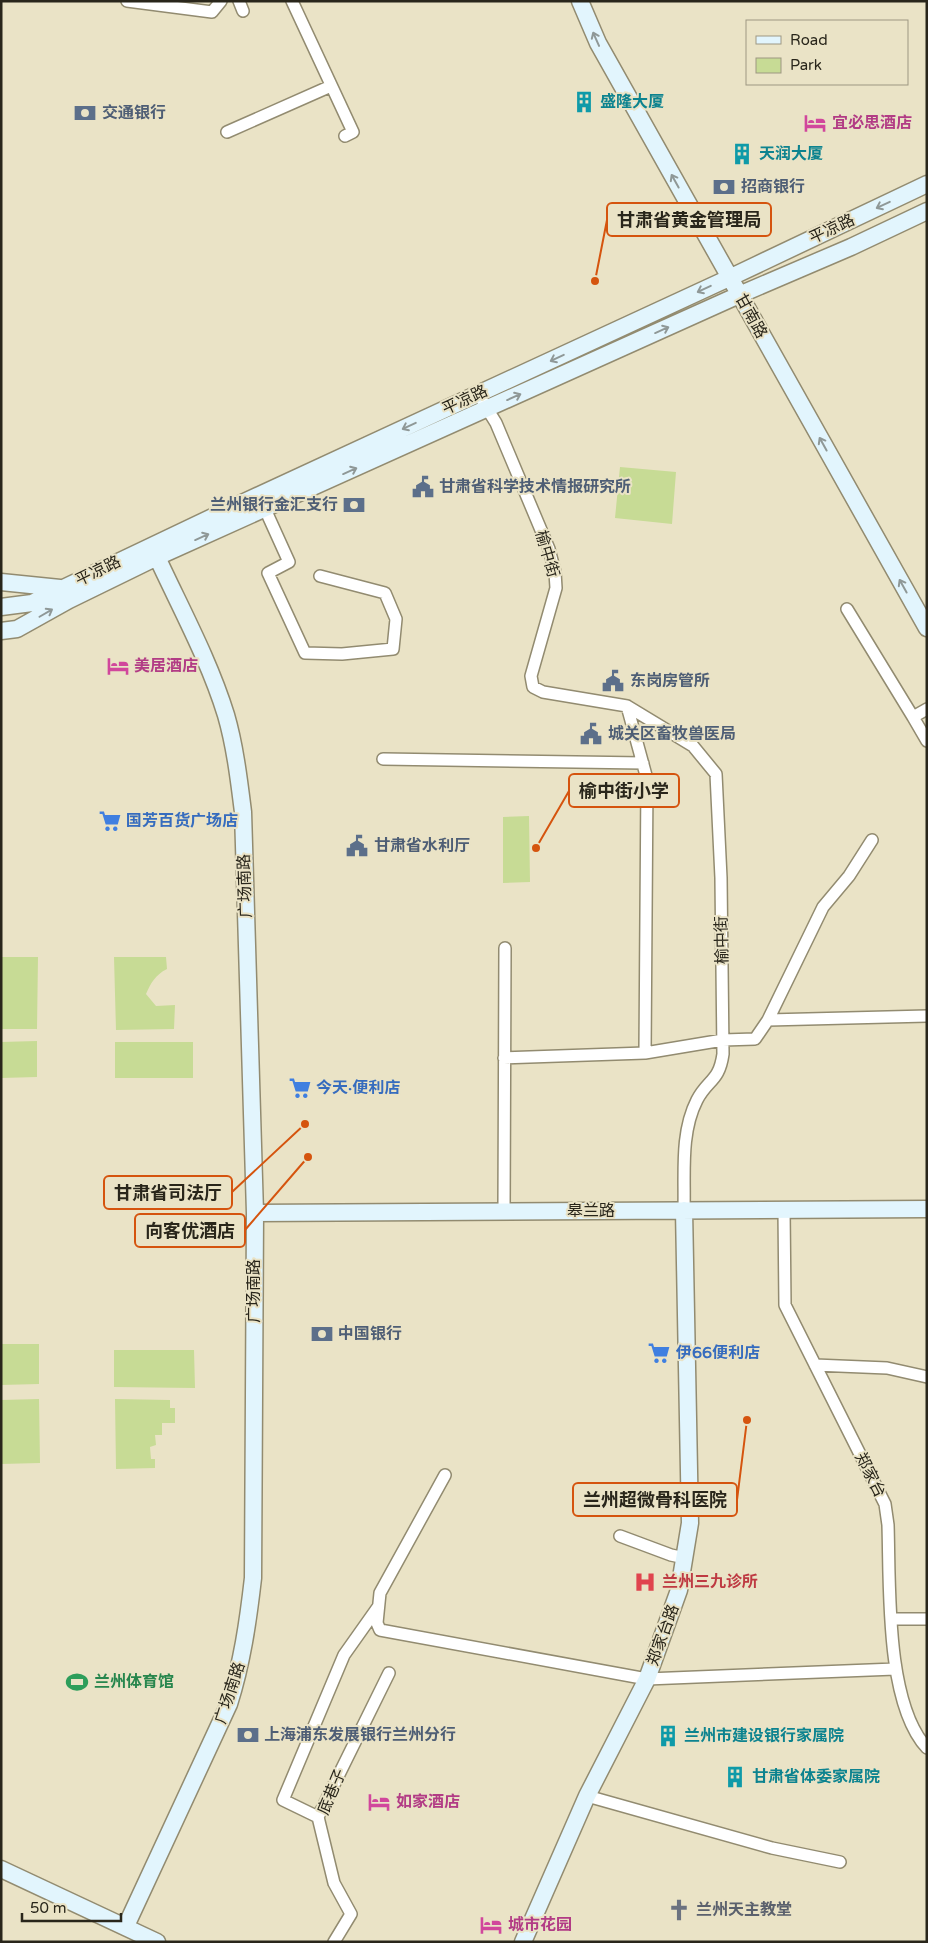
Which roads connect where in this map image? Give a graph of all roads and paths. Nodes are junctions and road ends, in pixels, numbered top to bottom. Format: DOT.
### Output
graph roads {
  1 [pos="126,1"];
  2 [pos="220,1"];
  3 [pos="292,1"];
  4 [pos="582,2"];
  5 [pos="331,86"];
  6 [pos="227,132"];
  7 [pos="345,136"];
  8 [pos="927,184"];
  9 [pos="927,211"];
  10 [pos="729,278"];
  11 [pos="739,295"];
  12 [pos="478,394"];
  13 [pos="487,409"];
  14 [pos="265,509"];
  15 [pos="157,557"];
  16 [pos="320,576"];
  17 [pos="1,582"];
  18 [pos="63,588"];
  19 [pos="1,607"];
  20 [pos="847,609"];
  21 [pos="927,628"];
  22 [pos="9,630"];
  23 [pos="1,644"];
  24 [pos="627,706"];
  25 [pos="927,709"];
  26 [pos="912,717"];
  27 [pos="927,741"];
  28 [pos="382,759"];
  29 [pos="644,763"];
  30 [pos="872,840"];
  31 [pos="505,948"];
  32 [pos="927,1016"];
  33 [pos="768,1020"];
  34 [pos="723,1040"];
  35 [pos="645,1053"];
  36 [pos="504,1058"];
  37 [pos="927,1209"];
  38 [pos="684,1210"];
  39 [pos="784,1210"];
  40 [pos="504,1212"];
  41 [pos="255,1213"];
  42 [pos="815,1365"];
  43 [pos="927,1377"];
  44 [pos="445,1475"];
  45 [pos="620,1536"];
  46 [pos="684,1558"];
  47 [pos="379,1606"];
  48 [pos="927,1618"];
  49 [pos="892,1619"];
  50 [pos="895,1668"];
  51 [pos="389,1673"];
  52 [pos="647,1678"];
  53 [pos="927,1748"];
  54 [pos="586,1796"];
  55 [pos="318,1817"];
  56 [pos="1,1861"];
  57 [pos="840,1862"];
  58 [pos="1,1869"];
  59 [pos="1,1874"];
  60 [pos="27,1880"];
  61 [pos="126,1926"];
  62 [pos="157,1942"];
  63 [pos="334,1942"];
  64 [pos="523,1942"];
  1 -- 2 [label="street"];
  3 -- 5 [label="street"];
  10 -- 4 [label="street, 甘南路, one-way"];
  5 -- 6 [label="street"];
  5 -- 7 [label="street"];
  8 -- 10 [label="street, 平凉路, one-way"];
  9 -- 11 [label="street, 平凉路"];
  10 -- 11 [label="street, 甘南路"];
  10 -- 12 [label="street, 平凉路, one-way"];
  13 -- 11 [label="street, 平凉路, one-way"];
  21 -- 11 [label="street, 甘南路, one-way"];
  12 -- 13 [label="street, 榆中街"];
  12 -- 18 [label="street, 平凉路, one-way"];
  14 -- 13 [label="street, 平凉路, one-way"];
  13 -- 24 [label="street, 榆中街"];
  15 -- 14 [label="street, 平凉路, one-way"];
  14 -- 16 [label="street"];
  22 -- 15 [label="street, 平凉路, one-way"];
  15 -- 41 [label="street, 广场南路"];
  17 -- 18 [label="street"];
  18 -- 19 [label="street, 平凉路"];
  20 -- 26 [label="street"];
  22 -- 23 [label="street, 平凉路"];
  24 -- 29 [label="street"];
  24 -- 34 [label="street, 榆中街"];
  25 -- 26 [label="street"];
  26 -- 27 [label="street"];
  28 -- 29 [label="street"];
  29 -- 35 [label="street"];
  30 -- 33 [label="street"];
  31 -- 36 [label="street"];
  32 -- 33 [label="street"];
  33 -- 34 [label="street"];
  34 -- 35 [label="street"];
  34 -- 38 [label="street, 榆中街"];
  35 -- 36 [label="street"];
  36 -- 40 [label="street"];
  37 -- 39 [label="street, 皋兰路"];
  38 -- 39 [label="street, 皋兰路"];
  38 -- 40 [label="street, 皋兰路"];
  38 -- 46 [label="street, 郑家台路"];
  39 -- 42 [label="street, 郑家台"];
  40 -- 41 [label="street, 皋兰路"];
  41 -- 61 [label="street, 广场南路"];
  42 -- 43 [label="street"];
  42 -- 49 [label="street, 郑家台"];
  44 -- 47 [label="street"];
  45 -- 46 [label="street"];
  46 -- 52 [label="street, 郑家台路"];
  47 -- 52 [label="street"];
  47 -- 55 [label="street"];
  48 -- 49 [label="street"];
  49 -- 50 [label="street, 郑家台"];
  50 -- 52 [label="street"];
  50 -- 53 [label="street, 郑家台"];
  51 -- 55 [label="street, 底巷子"];
  52 -- 54 [label="street, 郑家台路"];
  54 -- 57 [label="street"];
  54 -- 64 [label="street, 郑家台路"];
  55 -- 63 [label="street, 底巷子"];
  56 -- 60 [label="street"];
  58 -- 60 [label="street"];
  59 -- 60 [label="street"];
  60 -- 61 [label="street"];
  61 -- 62 [label="street"];
}
